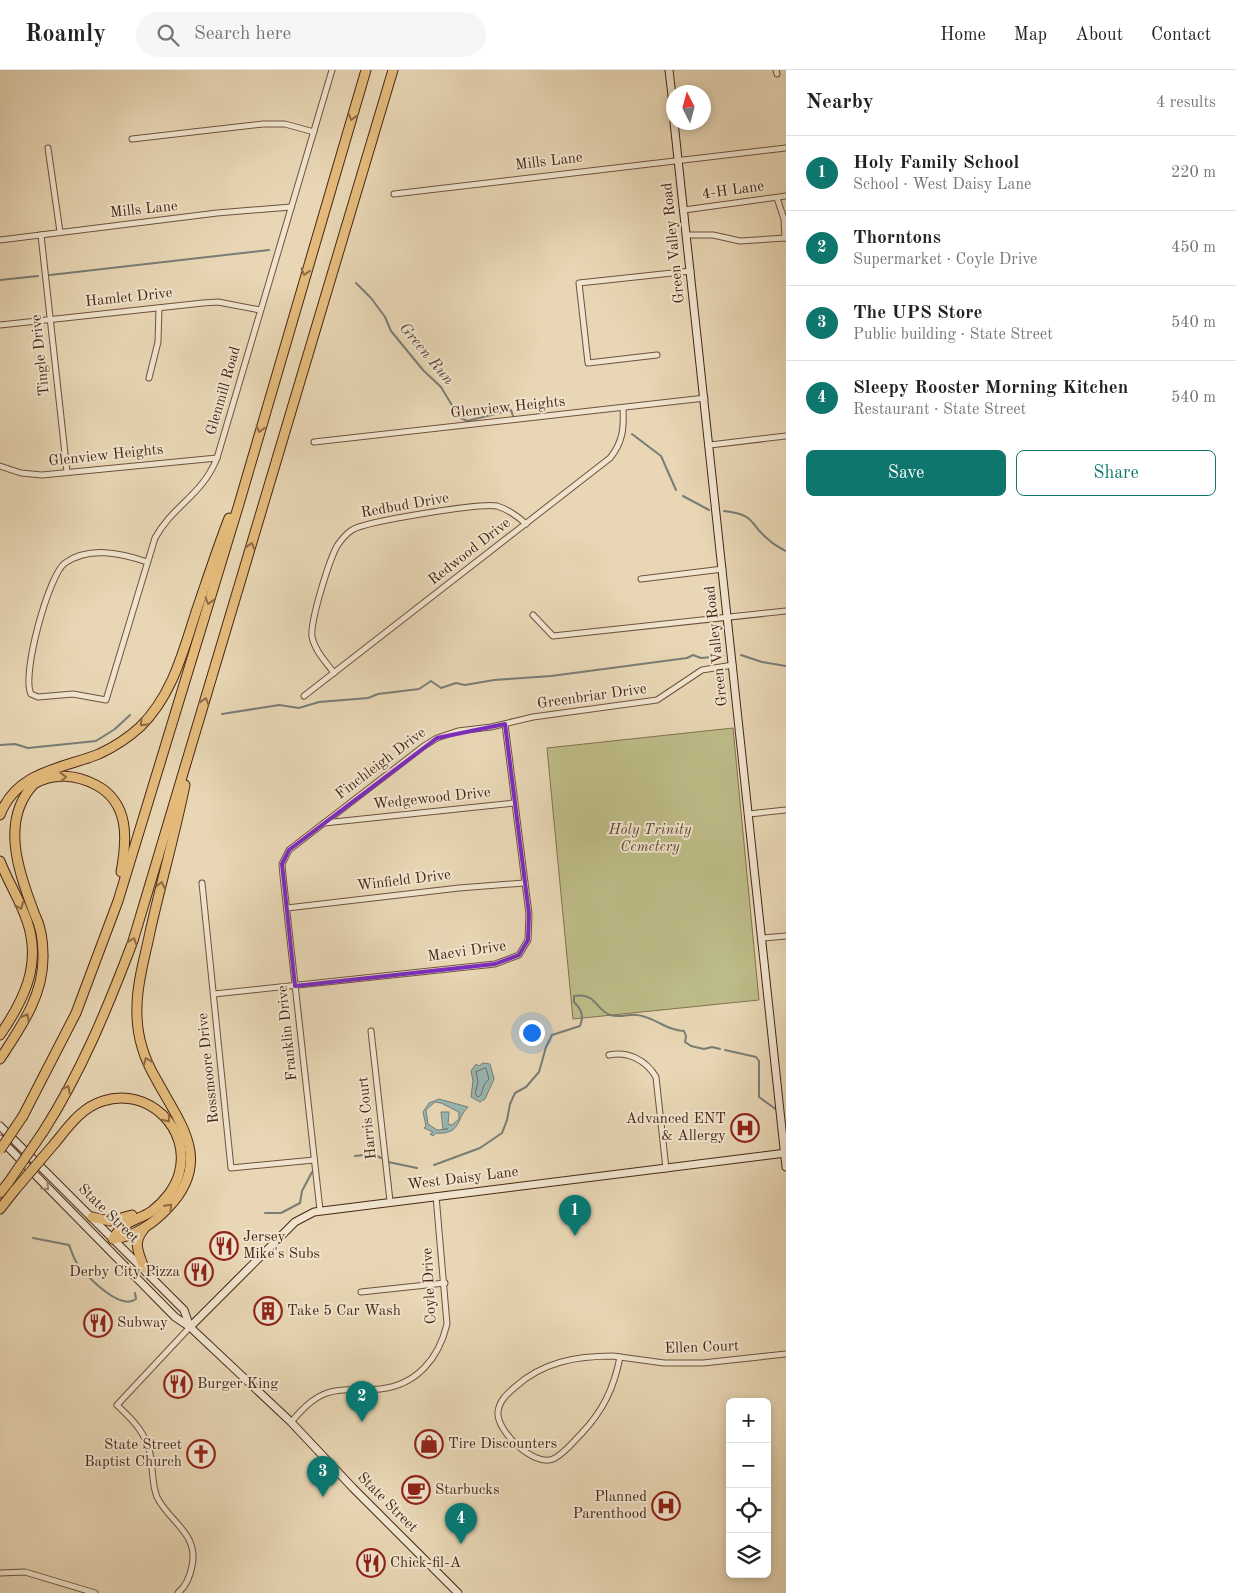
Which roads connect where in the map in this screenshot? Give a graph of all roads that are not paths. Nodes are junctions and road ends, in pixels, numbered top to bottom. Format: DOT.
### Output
graph roads {
  1 [pos="332,70"];
  2 [pos="366,70"];
  3 [pos="393,70"];
  4 [pos="669,70"];
  5 [pos="671,85"];
  6 [pos="675,130"];
  7 [pos="314,132"];
  8 [pos="132,138"];
  9 [pos="48,148"];
  10 [pos="786,148"];
  11 [pos="679,160"];
  12 [pos="394,194"];
  13 [pos="786,196"];
  14 [pos="777,198"];
  15 [pos="291,207"];
  16 [pos="684,210"];
  17 [pos="60,232"];
  18 [pos="41,235"];
  19 [pos="687,235"];
  20 [pos="786,238"];
  21 [pos="0,240"];
  22 [pos="691,271"];
  23 [pos="159,308"];
  24 [pos="260,310"];
  25 [pos="50,320"];
  26 [pos="0,325"];
  27 [pos="657,355"];
  28 [pos="149,378"];
  29 [pos="705,398"];
  30 [pos="623,409"];
  31 [pos="786,436"];
  32 [pos="314,442"];
  33 [pos="710,445"];
  34 [pos="254,452"];
  35 [pos="217,458"];
  36 [pos="0,466"];
  37 [pos="67,472"];
  38 [pos="526,524"];
  39 [pos="147,562"];
  40 [pos="723,569"];
  41 [pos="641,579"];
  42 [pos="786,611"];
  43 [pos="533,614"];
  44 [pos="728,617"];
  45 [pos="733,665"];
  46 [pos="334,673"];
  47 [pos="304,696"];
  48 [pos="505,724"];
  49 [pos="198,726"];
  50 [pos="514,803"];
  51 [pos="786,810"];
  52 [pos="749,814"];
  53 [pos="3,818"];
  54 [pos="324,823"];
  55 [pos="6,851"];
  56 [pos="286,854"];
  57 [pos="0,861"];
  58 [pos="202,882"];
  59 [pos="524,883"];
  60 [pos="287,908"];
  61 [pos="786,936"];
  62 [pos="763,938"];
  63 [pos="104,940"];
  64 [pos="295,986"];
  65 [pos="214,994"];
  66 [pos="371,1031"];
  67 [pos="0,1036"];
  68 [pos="609,1055"];
  69 [pos="0,1059"];
  70 [pos="0,1126"];
  71 [pos="0,1140"];
  72 [pos="0,1150"];
  73 [pos="785,1153"];
  74 [pos="314,1160"];
  75 [pos="786,1167"];
  76 [pos="666,1169"];
  77 [pos="0,1194"];
  78 [pos="436,1196"];
  79 [pos="390,1201"];
  80 [pos="160,1204"];
  81 [pos="0,1209"];
  82 [pos="320,1210"];
  83 [pos="92,1217"];
  84 [pos="156,1219"];
  85 [pos="113,1239"];
  86 [pos="105,1247"];
  87 [pos="144,1268"];
  88 [pos="445,1283"];
  89 [pos="361,1292"];
  90 [pos="190,1327"];
  91 [pos="786,1354"];
  92 [pos="620,1357"];
  93 [pos="291,1422"];
  94 [pos="0,1573"];
  95 [pos="95,1593"];
  96 [pos="178,1593"];
  97 [pos="458,1593"];
  1 -- 7 [label="street, Glenmill Road"];
  2 -- 34 [label="highway, one-way"];
  49 -- 3 [label="highway, one-way"];
  4 -- 5 [label="street"];
  6 -- 11 [label="street, Green Valley Road"];
  7 -- 8 [label="street"];
  7 -- 15 [label="street, Glenmill Road"];
  9 -- 17 [label="street"];
  10 -- 11 [label="street, Mills Lane"];
  11 -- 12 [label="street, Mills Lane"];
  11 -- 16 [label="street, Green Valley Road"];
  13 -- 14 [label="street, 4-H Lane"];
  14 -- 16 [label="street, 4-H Lane"];
  14 -- 20 [label="street"];
  15 -- 17 [label="street, Mills Lane"];
  15 -- 24 [label="street, Glenmill Road"];
  16 -- 19 [label="street, Green Valley Road"];
  17 -- 18 [label="street, Mills Lane"];
  18 -- 21 [label="street, Mills Lane"];
  18 -- 25 [label="street, Tingle Drive"];
  19 -- 20 [label="street"];
  19 -- 22 [label="street, Green Valley Road"];
  22 -- 27 [label="street"];
  22 -- 29 [label="street, Green Valley Road"];
  23 -- 24 [label="street, Hamlet Drive"];
  23 -- 25 [label="street, Hamlet Drive"];
  23 -- 28 [label="street"];
  24 -- 35 [label="street, Glenmill Road"];
  25 -- 26 [label="street, Hamlet Drive"];
  25 -- 37 [label="street, Tingle Drive"];
  29 -- 30 [label="street, Glenview Heights"];
  29 -- 33 [label="street, Green Valley Road"];
  30 -- 32 [label="street, Glenview Heights"];
  30 -- 38 [label="street, Redwood Drive"];
  31 -- 33 [label="street"];
  33 -- 40 [label="street, Green Valley Road"];
  34 -- 53 [label="highway, one-way"];
  34 -- 63 [label="highway, one-way"];
  35 -- 37 [label="street, Glenview Heights"];
  35 -- 39 [label="street, Glenmill Road"];
  36 -- 37 [label="street, Glenview Heights"];
  38 -- 46 [label="street, Redwood Drive"];
  38 -- 46 [label="street, Redbud Drive"];
  39 -- 39 [label="street, Glenmill Road"];
  40 -- 41 [label="street"];
  40 -- 44 [label="street, Green Valley Road"];
  42 -- 44 [label="street"];
  43 -- 44 [label="street"];
  44 -- 45 [label="street, Green Valley Road"];
  45 -- 48 [label="street, Greenbriar Drive"];
  45 -- 52 [label="street, Green Valley Road"];
  46 -- 47 [label="street, Redwood Drive"];
  48 -- 50 [label="street, Maevi Drive"];
  48 -- 54 [label="street, Finchleigh Drive"];
  77 -- 49 [label="highway, one-way, bridge"];
  84 -- 49 [label="highway, one-way"];
  50 -- 54 [label="street, Wedgewood Drive"];
  50 -- 59 [label="street, Maevi Drive"];
  51 -- 52 [label="street"];
  52 -- 62 [label="street, Green Valley Road"];
  53 -- 63 [label="highway, one-way"];
  54 -- 56 [label="street, Finchleigh Drive"];
  69 -- 55 [label="highway, one-way"];
  56 -- 60 [label="street, Franklin Drive"];
  57 -- 67 [label="highway, one-way"];
  58 -- 65 [label="street, Rossmoore Drive"];
  59 -- 60 [label="street, Winfield Drive"];
  59 -- 64 [label="street, Maevi Drive"];
  60 -- 64 [label="street, Franklin Drive"];
  61 -- 62 [label="street"];
  62 -- 73 [label="street, Green Valley Road"];
  63 -- 72 [label="highway, bridge"];
  64 -- 65 [label="street, Maevi Drive"];
  64 -- 74 [label="street, Franklin Drive"];
  65 -- 74 [label="street, Rossmoore Drive"];
  66 -- 79 [label="street, Harris Court"];
  68 -- 76 [label="street"];
  70 -- 83 [label="street, State Street"];
  71 -- 86 [label="street, State Street, one-way"];
  73 -- 75 [label="street, Green Valley Road"];
  73 -- 76 [label="street, West Daisy Lane"];
  74 -- 82 [label="street, Franklin Drive"];
  76 -- 78 [label="street, West Daisy Lane"];
  78 -- 79 [label="street, West Daisy Lane"];
  78 -- 88 [label="street, Coyle Drive"];
  79 -- 82 [label="street, West Daisy Lane"];
  81 -- 80 [label="highway, one-way, bridge"];
  80 -- 83 [label="highway"];
  80 -- 85 [label="highway"];
  82 -- 90 [label="street, West Daisy Lane"];
  83 -- 85 [label="street, State Street"];
  84 -- 85 [label="highway"];
  84 -- 87 [label="highway"];
  85 -- 86 [label="street"];
  85 -- 87 [label="street, State Street"];
  86 -- 90 [label="street, State Street"];
  87 -- 90 [label="street, State Street"];
  88 -- 89 [label="street"];
  88 -- 93 [label="street, Coyle Drive"];
  90 -- 93 [label="street, State Street"];
  90 -- 96 [label="street"];
  91 -- 92 [label="street, Ellen Court"];
  92 -- 92 [label="street, Ellen Court"];
  93 -- 97 [label="street, State Street"];
  94 -- 95 [label="street"];
}
